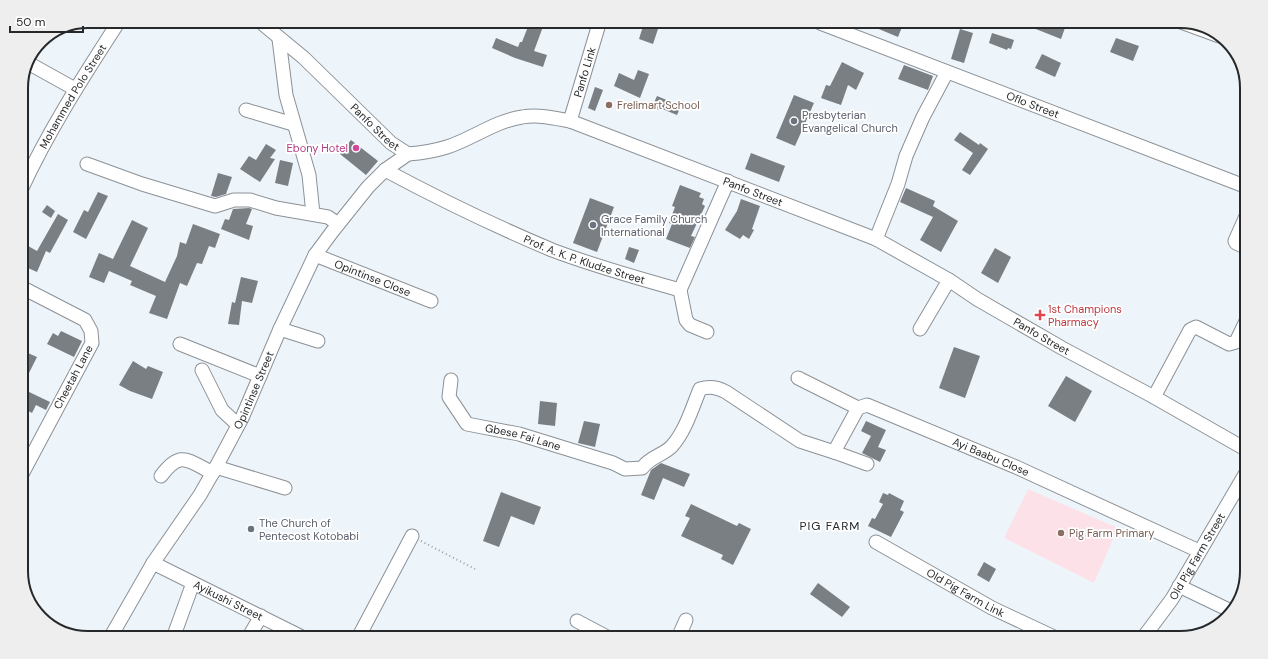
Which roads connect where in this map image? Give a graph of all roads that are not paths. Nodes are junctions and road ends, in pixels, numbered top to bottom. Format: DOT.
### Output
graph roads {
  1 [pos="115,28"];
  2 [pos="267,28"];
  3 [pos="598,28"];
  4 [pos="833,28"];
  5 [pos="279,39"];
  6 [pos="33,66"];
  7 [pos="947,72"];
  8 [pos="75,89"];
  9 [pos="246,110"];
  10 [pos="570,121"];
  11 [pos="293,124"];
  12 [pos="408,154"];
  13 [pos="88,164"];
  14 [pos="385,170"];
  15 [pos="28,175"];
  16 [pos="728,181"];
  17 [pos="1240,184"];
  18 [pos="313,214"];
  19 [pos="338,224"];
  20 [pos="1240,230"];
  21 [pos="876,239"];
  22 [pos="1240,245"];
  23 [pos="315,255"];
  24 [pos="949,280"];
  25 [pos="28,290"];
  26 [pos="680,290"];
  27 [pos="431,301"];
  28 [pos="280,329"];
  29 [pos="920,329"];
  30 [pos="708,332"];
  31 [pos="1240,334"];
  32 [pos="318,341"];
  33 [pos="180,344"];
  34 [pos="202,370"];
  35 [pos="260,376"];
  36 [pos="798,378"];
  37 [pos="451,380"];
  38 [pos="1154,397"];
  39 [pos="858,408"];
  40 [pos="238,425"];
  41 [pos="1240,446"];
  42 [pos="834,452"];
  43 [pos="28,463"];
  44 [pos="867,464"];
  45 [pos="215,470"];
  46 [pos="161,476"];
  47 [pos="1240,483"];
  48 [pos="284,488"];
  49 [pos="412,536"];
  50 [pos="876,542"];
  51 [pos="1199,551"];
  52 [pos="153,563"];
  53 [pos="193,583"];
  54 [pos="1179,586"];
  55 [pos="1226,609"];
  56 [pos="261,616"];
  57 [pos="686,620"];
  58 [pos="577,621"];
  59 [pos="114,631"];
  60 [pos="176,631"];
  61 [pos="252,631"];
  62 [pos="290,631"];
  63 [pos="362,631"];
  64 [pos="596,631"];
  65 [pos="681,631"];
  66 [pos="1041,631"];
  67 [pos="1148,631"];
  1 -- 8 [label="street, Mohammed Polo Street"];
  2 -- 5 [label="street, Panfo Street"];
  3 -- 10 [label="street, Panfo Link"];
  4 -- 7 [label="street, Oflo Street"];
  5 -- 11 [label="street"];
  5 -- 12 [label="street, Panfo Street"];
  6 -- 8 [label="street"];
  7 -- 17 [label="street, Oflo Street"];
  7 -- 21 [label="street"];
  8 -- 15 [label="street, Mohammed Polo Street"];
  9 -- 11 [label="street"];
  10 -- 12 [label="street, Panfo Street"];
  10 -- 16 [label="street, Panfo Street"];
  11 -- 18 [label="street"];
  12 -- 14 [label="street, Opintinse Street"];
  13 -- 18 [label="street"];
  14 -- 19 [label="street, Opintinse Street"];
  14 -- 26 [label="street, Prof. A. K. P. Kludze Street"];
  16 -- 21 [label="street, Panfo Street"];
  16 -- 26 [label="street"];
  18 -- 19 [label="street"];
  19 -- 23 [label="street, Opintinse Street"];
  20 -- 22 [label="street"];
  21 -- 24 [label="street, Panfo Street"];
  23 -- 27 [label="street, Opintinse Close"];
  23 -- 28 [label="street, Opintinse Street"];
  24 -- 29 [label="street"];
  24 -- 38 [label="street, Panfo Street"];
  25 -- 43 [label="street, Cheetah Lane"];
  26 -- 30 [label="street"];
  28 -- 32 [label="street"];
  28 -- 35 [label="street, Opintinse Street"];
  31 -- 38 [label="street"];
  33 -- 35 [label="street"];
  34 -- 40 [label="street"];
  35 -- 40 [label="street, Opintinse Street"];
  36 -- 39 [label="street"];
  37 -- 42 [label="street, Gbese Fai Lane"];
  38 -- 41 [label="street, Panfo Street"];
  39 -- 42 [label="street"];
  39 -- 51 [label="street, Ayi Baabu Close"];
  40 -- 45 [label="street, Opintinse Street"];
  42 -- 44 [label="street"];
  45 -- 46 [label="street"];
  45 -- 48 [label="street"];
  45 -- 52 [label="street, Opintinse Street"];
  47 -- 51 [label="street, Old Pig Farm Street"];
  49 -- 63 [label="street"];
  50 -- 66 [label="street, Old Pig Farm Link"];
  51 -- 54 [label="street, Old Pig Farm Street"];
  52 -- 53 [label="street, Ayikushi Street"];
  52 -- 59 [label="street, Opintinse Street"];
  53 -- 56 [label="street, Ayikushi Street"];
  53 -- 60 [label="street"];
  54 -- 55 [label="street"];
  54 -- 67 [label="street, Old Pig Farm Street"];
  56 -- 61 [label="street"];
  56 -- 62 [label="street, Ayikushi Street"];
  57 -- 65 [label="street"];
  58 -- 64 [label="street"];
}
